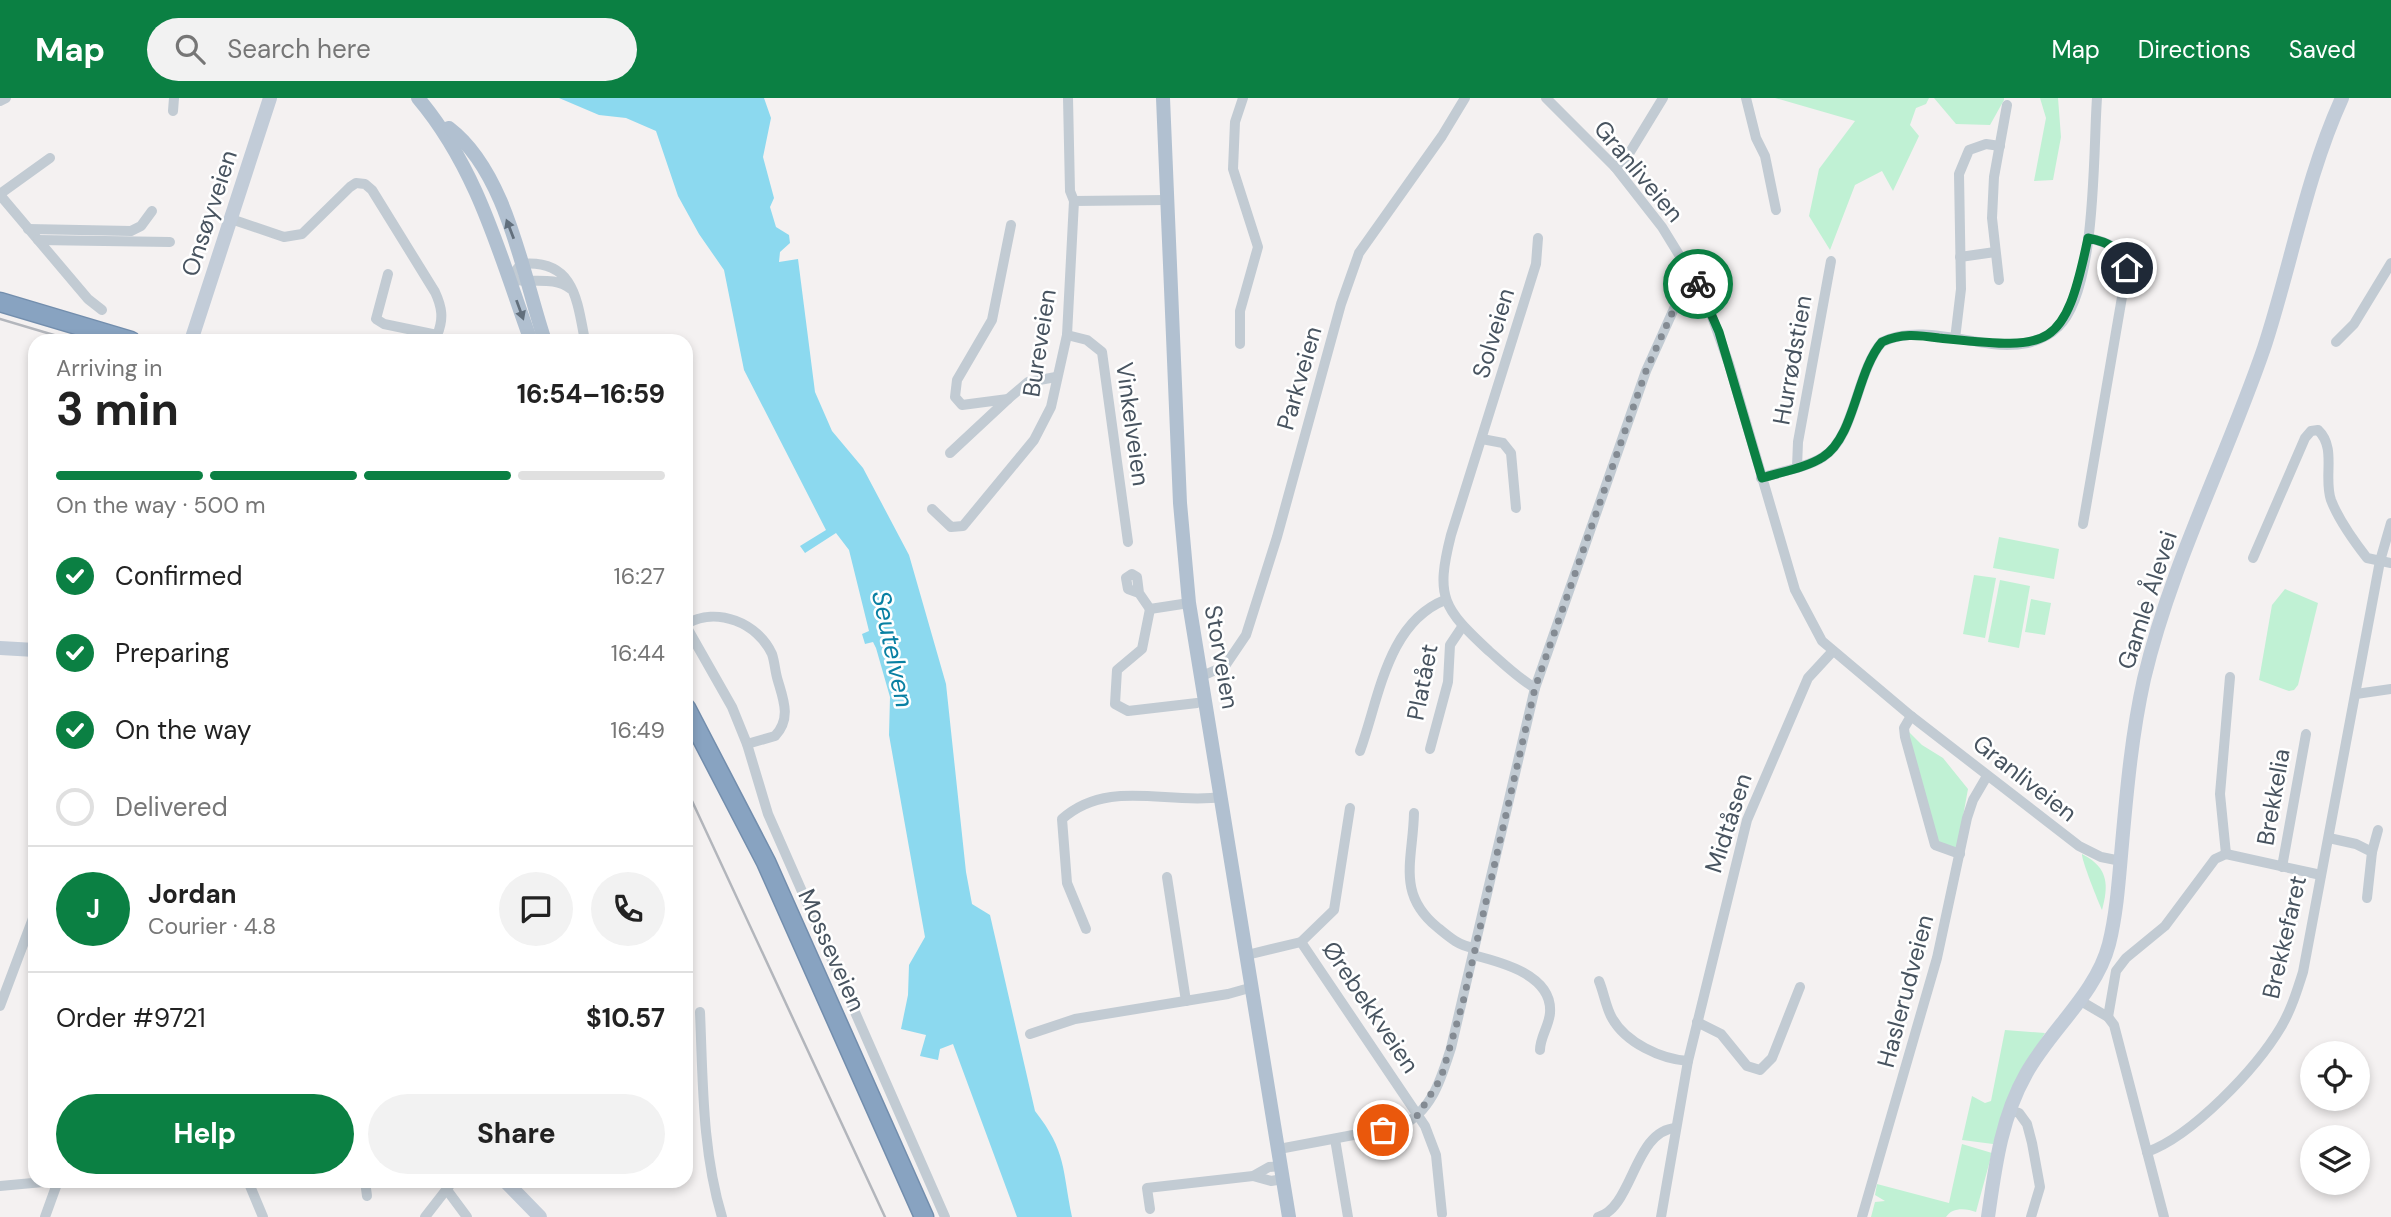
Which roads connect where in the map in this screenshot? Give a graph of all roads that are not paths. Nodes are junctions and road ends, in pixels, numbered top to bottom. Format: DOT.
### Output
graph roads {
  1 [pos="6,98"];
  2 [pos="174,98"];
  3 [pos="270,98"];
  4 [pos="418,98"];
  5 [pos="1068,98"];
  6 [pos="1163,98"];
  7 [pos="1243,98"];
  8 [pos="1465,98"];
  9 [pos="1546,98"];
  10 [pos="1663,98"];
  11 [pos="1747,98"];
  12 [pos="2096,98"];
  13 [pos="2342,98"];
  14 [pos="0,101"];
  15 [pos="2007,105"];
  16 [pos="173,111"];
  17 [pos="438,122"];
  18 [pos="2000,146"];
  19 [pos="50,158"];
  20 [pos="1615,167"];
  21 [pos="0,195"];
  22 [pos="1167,200"];
  23 [pos="1074,201"];
  24 [pos="1776,210"];
  25 [pos="152,211"];
  26 [pos="231,219"];
  27 [pos="1011,225"];
  28 [pos="28,229"];
  29 [pos="1538,238"];
  30 [pos="2088,238"];
  31 [pos="38,240"];
  32 [pos="170,242"];
  33 [pos="1995,252"];
  34 [pos="1960,257"];
  35 [pos="1831,261"];
  36 [pos="2391,263"];
  37 [pos="521,264"];
  38 [pos="388,274"];
  39 [pos="1695,277"];
  40 [pos="509,279"];
  41 [pos="1999,280"];
  42 [pos="528,283"];
  43 [pos="571,289"];
  44 [pos="0,302"];
  45 [pos="102,310"];
  46 [pos="107,334"];
  47 [pos="193,334"];
  48 [pos="421,334"];
  49 [pos="438,334"];
  50 [pos="529,334"];
  51 [pos="543,334"];
  52 [pos="583,334"];
  53 [pos="1067,335"];
  54 [pos="1955,339"];
  55 [pos="2336,342"];
  56 [pos="1240,344"];
  57 [pos="1056,377"];
  58 [pos="1008,399"];
  59 [pos="1482,439"];
  60 [pos="950,453"];
  61 [pos="1797,467"];
  62 [pos="1762,478"];
  63 [pos="1516,508"];
  64 [pos="932,509"];
  65 [pos="2391,523"];
  66 [pos="2083,524"];
  67 [pos="1129,542"];
  68 [pos="2253,558"];
  69 [pos="2386,562"];
  70 [pos="1139,593"];
  71 [pos="1445,600"];
  72 [pos="1189,603"];
  73 [pos="1150,609"];
  74 [pos="693,622"];
  75 [pos="1462,627"];
  76 [pos="693,637"];
  77 [pos="0,648"];
  78 [pos="28,650"];
  79 [pos="1832,652"];
  80 [pos="1202,676"];
  81 [pos="2230,677"];
  82 [pos="1535,688"];
  83 [pos="2391,689"];
  84 [pos="2356,694"];
  85 [pos="1196,703"];
  86 [pos="1910,716"];
  87 [pos="693,721"];
  88 [pos="2306,734"];
  89 [pos="747,744"];
  90 [pos="693,747"];
  91 [pos="1430,749"];
  92 [pos="1360,751"];
  93 [pos="1987,776"];
  94 [pos="1222,797"];
  95 [pos="1350,808"];
  96 [pos="1414,813"];
  97 [pos="2378,831"];
  98 [pos="2329,838"];
  99 [pos="2372,852"];
  100 [pos="1961,854"];
  101 [pos="2226,854"];
  102 [pos="2120,861"];
  103 [pos="2282,867"];
  104 [pos="2321,875"];
  105 [pos="1167,877"];
  106 [pos="2367,898"];
  107 [pos="1086,929"];
  108 [pos="28,932"];
  109 [pos="1301,942"];
  110 [pos="1474,951"];
  111 [pos="1247,955"];
  112 [pos="1599,981"];
  113 [pos="1800,987"];
  114 [pos="1253,991"];
  115 [pos="2079,1000"];
  116 [pos="1186,1001"];
  117 [pos="0,1006"];
  118 [pos="700,1013"];
  119 [pos="2108,1017"];
  120 [pos="1697,1022"];
  121 [pos="1030,1034"];
  122 [pos="1540,1050"];
  123 [pos="1688,1061"];
  124 [pos="2009,1110"];
  125 [pos="1418,1115"];
  126 [pos="1676,1128"];
  127 [pos="1335,1139"];
  128 [pos="1279,1149"];
  129 [pos="2147,1153"];
  130 [pos="1282,1172"];
  131 [pos="28,1184"];
  132 [pos="0,1186"];
  133 [pos="54,1188"];
  134 [pos="251,1188"];
  135 [pos="366,1188"];
  136 [pos="448,1188"];
  137 [pos="451,1188"];
  138 [pos="512,1188"];
  139 [pos="367,1196"];
  140 [pos="1150,1209"];
  141 [pos="1442,1214"];
  142 [pos="45,1217"];
  143 [pos="263,1217"];
  144 [pos="425,1217"];
  145 [pos="467,1217"];
  146 [pos="540,1217"];
  147 [pos="722,1217"];
  148 [pos="911,1217"];
  149 [pos="924,1217"];
  150 [pos="945,1217"];
  151 [pos="1289,1217"];
  152 [pos="1348,1217"];
  153 [pos="1598,1217"];
  154 [pos="1661,1217"];
  155 [pos="1862,1217"];
  156 [pos="1988,1217"];
  157 [pos="2031,1217"];
  158 [pos="2164,1217"];
  1 -- 14 [label="street"];
  2 -- 16 [label="street"];
  3 -- 26 [label="main road, Onsøyveien"];
  4 -- 17 [label="main road"];
  5 -- 23 [label="street, Bureveien"];
  6 -- 22 [label="main road, Storveien"];
  7 -- 56 [label="street"];
  8 -- 80 [label="street, Parkveien"];
  9 -- 20 [label="street, Granliveien"];
  10 -- 20 [label="street"];
  11 -- 24 [label="street"];
  12 -- 30 [label="street"];
  13 -- 102 [label="main road, Gamle Ålevei"];
  15 -- 18 [label="street"];
  37 -- 17 [label="main road, one-way"];
  17 -- 40 [label="main road"];
  18 -- 33 [label="street"];
  18 -- 34 [label="street"];
  19 -- 21 [label="street"];
  20 -- 39 [label="street, Granliveien"];
  21 -- 28 [label="street"];
  22 -- 23 [label="street"];
  22 -- 72 [label="main road, Storveien"];
  23 -- 53 [label="street, Bureveien"];
  25 -- 28 [label="street"];
  26 -- 47 [label="main road, Onsøyveien"];
  26 -- 49 [label="street"];
  27 -- 58 [label="street"];
  28 -- 31 [label="street"];
  29 -- 59 [label="street, Solveien"];
  30 -- 54 [label="street"];
  30 -- 66 [label="street"];
  31 -- 32 [label="street"];
  31 -- 45 [label="street"];
  33 -- 34 [label="street"];
  33 -- 41 [label="street"];
  34 -- 54 [label="street"];
  35 -- 61 [label="street, Hurrødstien"];
  36 -- 55 [label="street"];
  37 -- 40 [label="street"];
  37 -- 42 [label="main road"];
  37 -- 43 [label="street"];
  38 -- 48 [label="street"];
  39 -- 62 [label="street, Granliveien"];
  39 -- 82 [label="street"];
  40 -- 42 [label="street"];
  40 -- 50 [label="main road, one-way"];
  42 -- 43 [label="street"];
  42 -- 51 [label="main road"];
  43 -- 52 [label="street"];
  44 -- 46 [label="highway"];
  53 -- 57 [label="street, Bureveien"];
  53 -- 67 [label="street, Vinkelveien"];
  54 -- 61 [label="street"];
  57 -- 58 [label="street"];
  57 -- 64 [label="street, Bureveien"];
  58 -- 60 [label="street"];
  59 -- 63 [label="street"];
  59 -- 71 [label="street, Solveien"];
  61 -- 62 [label="street"];
  62 -- 79 [label="street, Granliveien"];
  65 -- 69 [label="street, Brekkefaret"];
  68 -- 69 [label="street"];
  69 -- 84 [label="street, Brekkefaret"];
  70 -- 73 [label="street"];
  71 -- 75 [label="street"];
  71 -- 92 [label="street"];
  72 -- 73 [label="street"];
  72 -- 80 [label="main road, Storveien"];
  73 -- 85 [label="street"];
  74 -- 89 [label="street"];
  75 -- 82 [label="street"];
  75 -- 91 [label="street, Platået"];
  76 -- 89 [label="street"];
  77 -- 78 [label="main road"];
  79 -- 86 [label="street, Granliveien"];
  79 -- 120 [label="street, Midtåsen"];
  80 -- 94 [label="main road, Storveien"];
  81 -- 101 [label="street"];
  82 -- 110 [label="street"];
  83 -- 84 [label="street"];
  84 -- 98 [label="street, Brekkefaret"];
  86 -- 93 [label="street, Granliveien"];
  86 -- 100 [label="street"];
  87 -- 149 [label="highway, Mosseveien"];
  88 -- 103 [label="street, Brekkelia"];
  89 -- 150 [label="street"];
  90 -- 148 [label="highway, Mosseveien"];
  93 -- 100 [label="street, Haslerudveien"];
  93 -- 102 [label="street, Granliveien"];
  94 -- 107 [label="street"];
  94 -- 111 [label="main road, Storveien"];
  95 -- 109 [label="street"];
  96 -- 110 [label="street"];
  97 -- 99 [label="street"];
  98 -- 99 [label="street"];
  98 -- 104 [label="street, Brekkefaret"];
  99 -- 106 [label="street"];
  100 -- 155 [label="street, Haslerudveien"];
  101 -- 103 [label="street, Brekkelia"];
  101 -- 119 [label="street, Brekkelia"];
  102 -- 115 [label="main road, Gamle Ålevei"];
  103 -- 104 [label="street, Brekkelia"];
  104 -- 129 [label="street, Brekkefaret"];
  105 -- 116 [label="street"];
  108 -- 117 [label="street"];
  109 -- 111 [label="street"];
  109 -- 125 [label="street, Ørebekkveien"];
  110 -- 122 [label="street"];
  110 -- 125 [label="street"];
  111 -- 114 [label="main road, Storveien"];
  112 -- 123 [label="street"];
  113 -- 120 [label="street"];
  114 -- 116 [label="street"];
  114 -- 128 [label="main road, Storveien"];
  115 -- 119 [label="street"];
  115 -- 124 [label="main road, Gamle Ålevei"];
  116 -- 121 [label="street"];
  118 -- 147 [label="street"];
  119 -- 129 [label="street"];
  120 -- 123 [label="street, Midtåsen"];
  123 -- 126 [label="street, Midtåsen"];
  124 -- 156 [label="main road, Gamle Ålevei"];
  124 -- 157 [label="street"];
  125 -- 127 [label="street"];
  125 -- 141 [label="street, Ørebekkveien"];
  126 -- 153 [label="street"];
  126 -- 154 [label="street, Midtåsen"];
  127 -- 128 [label="street"];
  127 -- 152 [label="street"];
  128 -- 130 [label="main road, Storveien"];
  129 -- 158 [label="street"];
  130 -- 140 [label="street"];
  130 -- 151 [label="main road, Storveien"];
  131 -- 132 [label="street"];
  133 -- 142 [label="street"];
  134 -- 143 [label="street"];
  135 -- 139 [label="street"];
  136 -- 144 [label="street"];
  137 -- 145 [label="street"];
  138 -- 146 [label="main road"];
}
